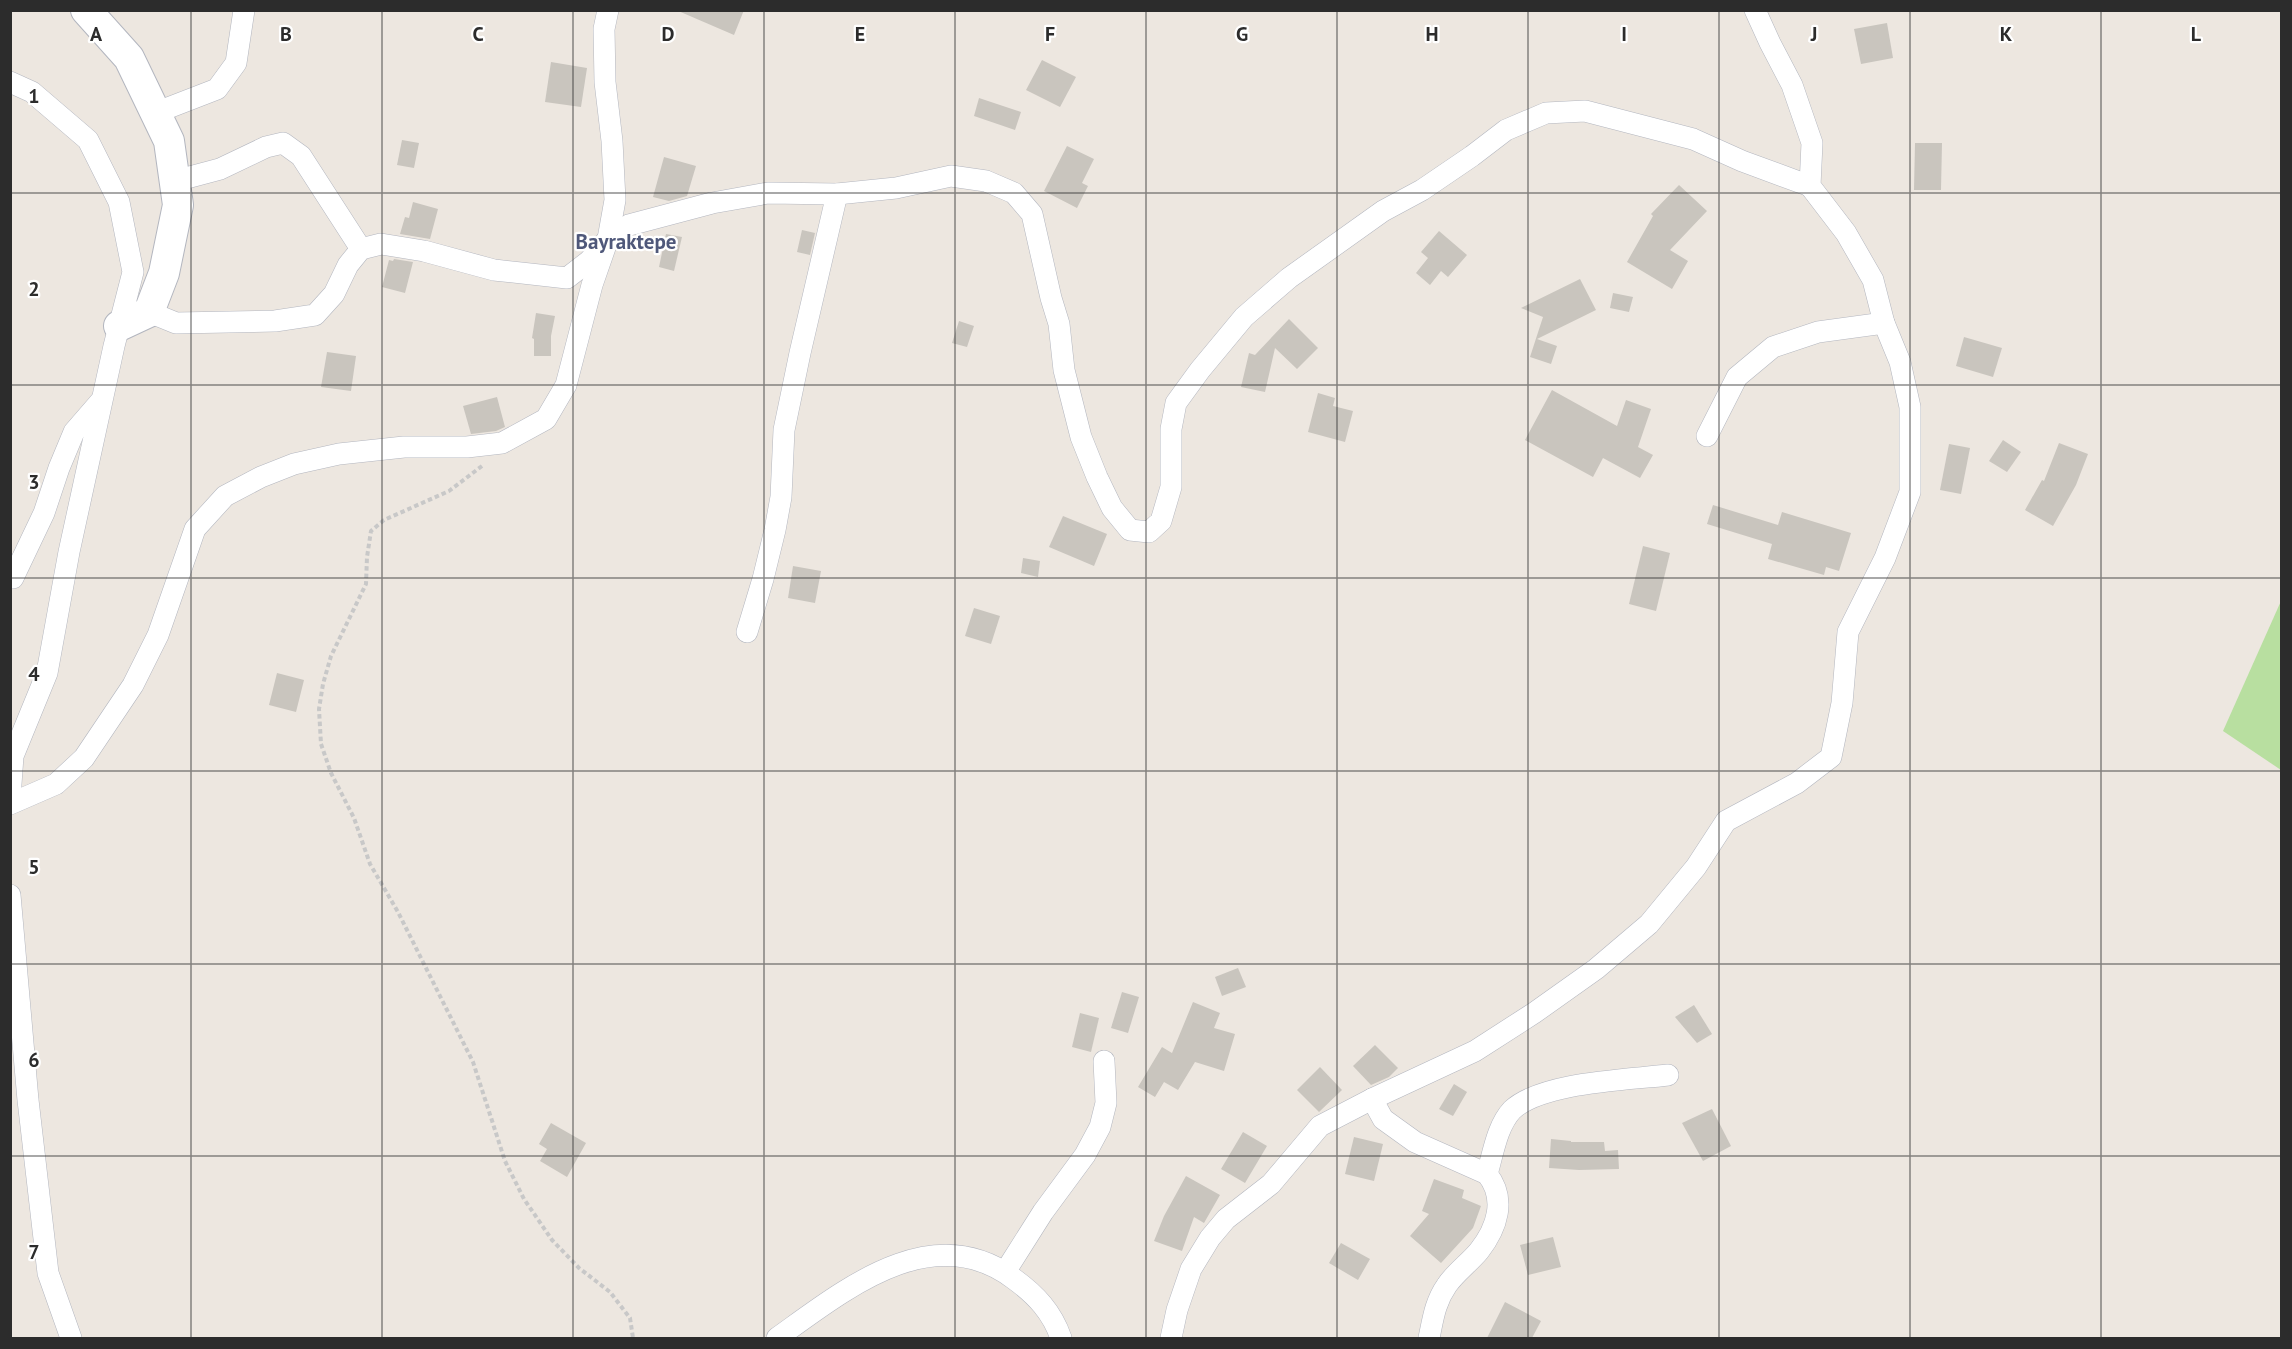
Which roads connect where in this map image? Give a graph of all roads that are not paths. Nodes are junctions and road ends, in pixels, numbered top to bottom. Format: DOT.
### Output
graph roads {
  1 [pos="86,10"];
  2 [pos="244,10"];
  3 [pos="608,10"];
  4 [pos="1755,10"];
  5 [pos="10,82"];
  6 [pos="155,113"];
  7 [pos="175,181"];
  8 [pos="1810,186"];
  9 [pos="837,194"];
  10 [pos="608,239"];
  11 [pos="361,249"];
  12 [pos="149,312"];
  13 [pos="1884,323"];
  14 [pos="120,326"];
  15 [pos="103,399"];
  16 [pos="1707,436"];
  17 [pos="10,578"];
  18 [pos="747,632"];
  19 [pos="10,798"];
  20 [pos="10,804"];
  21 [pos="10,895"];
  22 [pos="1104,1061"];
  23 [pos="1668,1075"];
  24 [pos="1372,1099"];
  25 [pos="1486,1174"];
  26 [pos="1005,1272"];
  27 [pos="71,1338"];
  28 [pos="777,1338"];
  29 [pos="1061,1338"];
  30 [pos="1171,1338"];
  31 [pos="1429,1338"];
  1 -- 6 [label="street"];
  2 -- 6 [label="street"];
  3 -- 10 [label="street"];
  4 -- 8 [label="street"];
  5 -- 14 [label="street"];
  6 -- 7 [label="street"];
  7 -- 11 [label="street"];
  7 -- 12 [label="street"];
  8 -- 9 [label="street"];
  8 -- 13 [label="street"];
  9 -- 10 [label="street"];
  9 -- 18 [label="street"];
  10 -- 11 [label="street"];
  10 -- 20 [label="street"];
  11 -- 12 [label="street"];
  12 -- 14 [label="street"];
  13 -- 16 [label="street"];
  13 -- 24 [label="street"];
  14 -- 15 [label="street"];
  15 -- 17 [label="street"];
  15 -- 19 [label="street"];
  21 -- 27 [label="street"];
  22 -- 26 [label="street"];
  23 -- 25 [label="street"];
  24 -- 25 [label="street"];
  24 -- 30 [label="street"];
  25 -- 31 [label="street"];
  26 -- 28 [label="street"];
  26 -- 29 [label="street"];
}
